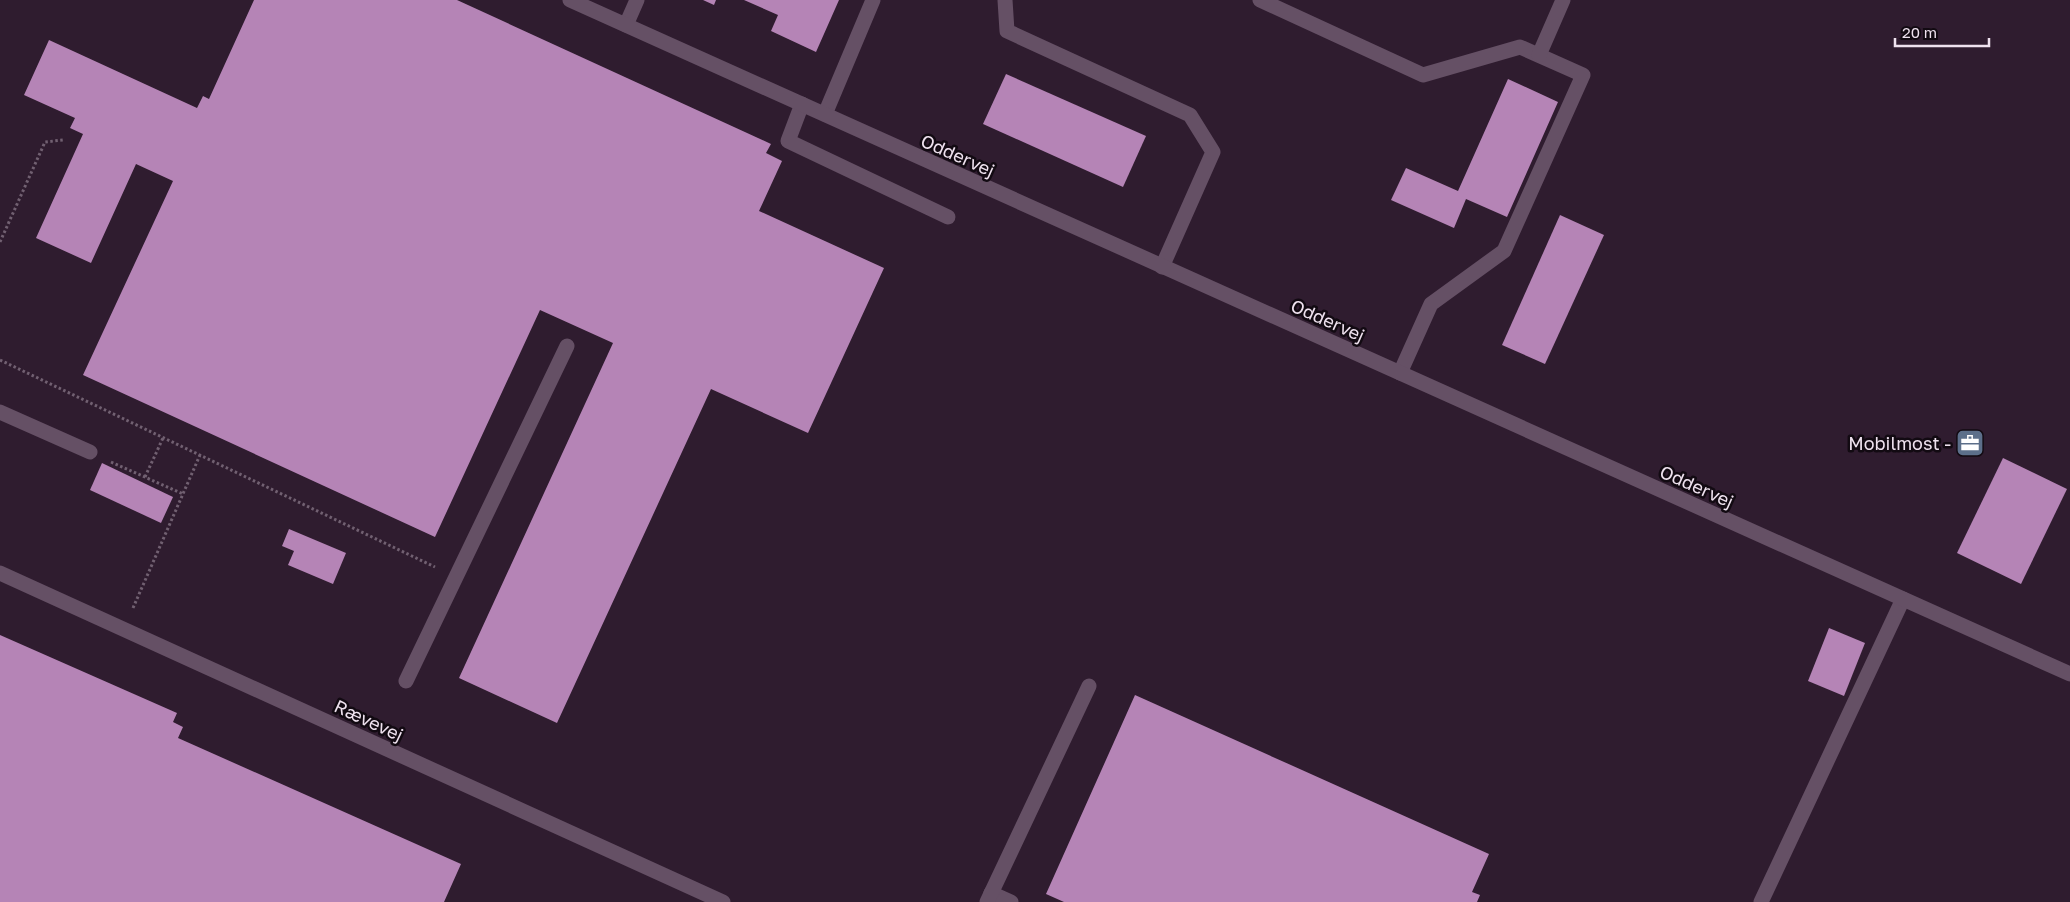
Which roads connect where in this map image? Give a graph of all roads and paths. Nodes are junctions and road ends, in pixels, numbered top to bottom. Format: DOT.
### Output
graph roads {
  1 [pos="570,0"];
  2 [pos="637,0"];
  3 [pos="873,0"];
  4 [pos="1005,0"];
  5 [pos="1260,0"];
  6 [pos="1563,0"];
  7 [pos="626,25"];
  8 [pos="1538,55"];
  9 [pos="802,104"];
  10 [pos="824,114"];
  11 [pos="63,140"];
  12 [pos="948,217"];
  13 [pos="0,242"];
  14 [pos="1162,267"];
  15 [pos="567,346"];
  16 [pos="0,360"];
  17 [pos="1400,373"];
  18 [pos="0,412"];
  19 [pos="163,438"];
  20 [pos="90,452"];
  21 [pos="200,455"];
  22 [pos="145,477"];
  23 [pos="183,494"];
  24 [pos="0,572"];
  25 [pos="456,577"];
  26 [pos="1903,599"];
  27 [pos="124,629"];
  28 [pos="2070,674"];
  29 [pos="406,681"];
  30 [pos="1089,686"];
  31 [pos="989,898"];
  32 [pos="723,902"];
  33 [pos="1011,902"];
  34 [pos="1761,902"];
  1 -- 7 [label="street, Oddervej"];
  2 -- 7 [label="street"];
  3 -- 10 [label="street"];
  4 -- 14 [label="street"];
  5 -- 8 [label="street"];
  6 -- 8 [label="street"];
  7 -- 9 [label="street, Oddervej"];
  8 -- 17 [label="street"];
  9 -- 10 [label="street, Oddervej"];
  9 -- 12 [label="street"];
  10 -- 14 [label="street, Oddervej"];
  11 -- 13 [label="path"];
  14 -- 17 [label="street, Oddervej"];
  15 -- 25 [label="street"];
  16 -- 19 [label="path"];
  17 -- 26 [label="street, Oddervej"];
  18 -- 20 [label="street"];
  19 -- 21 [label="path"];
  19 -- 22 [label="path"];
  20 -- 22 [label="path"];
  21 -- 23 [label="path"];
  21 -- 25 [label="path"];
  22 -- 23 [label="path"];
  23 -- 27 [label="path"];
  24 -- 27 [label="street, Rævevej"];
  25 -- 29 [label="street"];
  26 -- 28 [label="street, Oddervej"];
  26 -- 34 [label="street"];
  27 -- 32 [label="street, Rævevej"];
  30 -- 31 [label="street"];
  31 -- 33 [label="street"];
}
